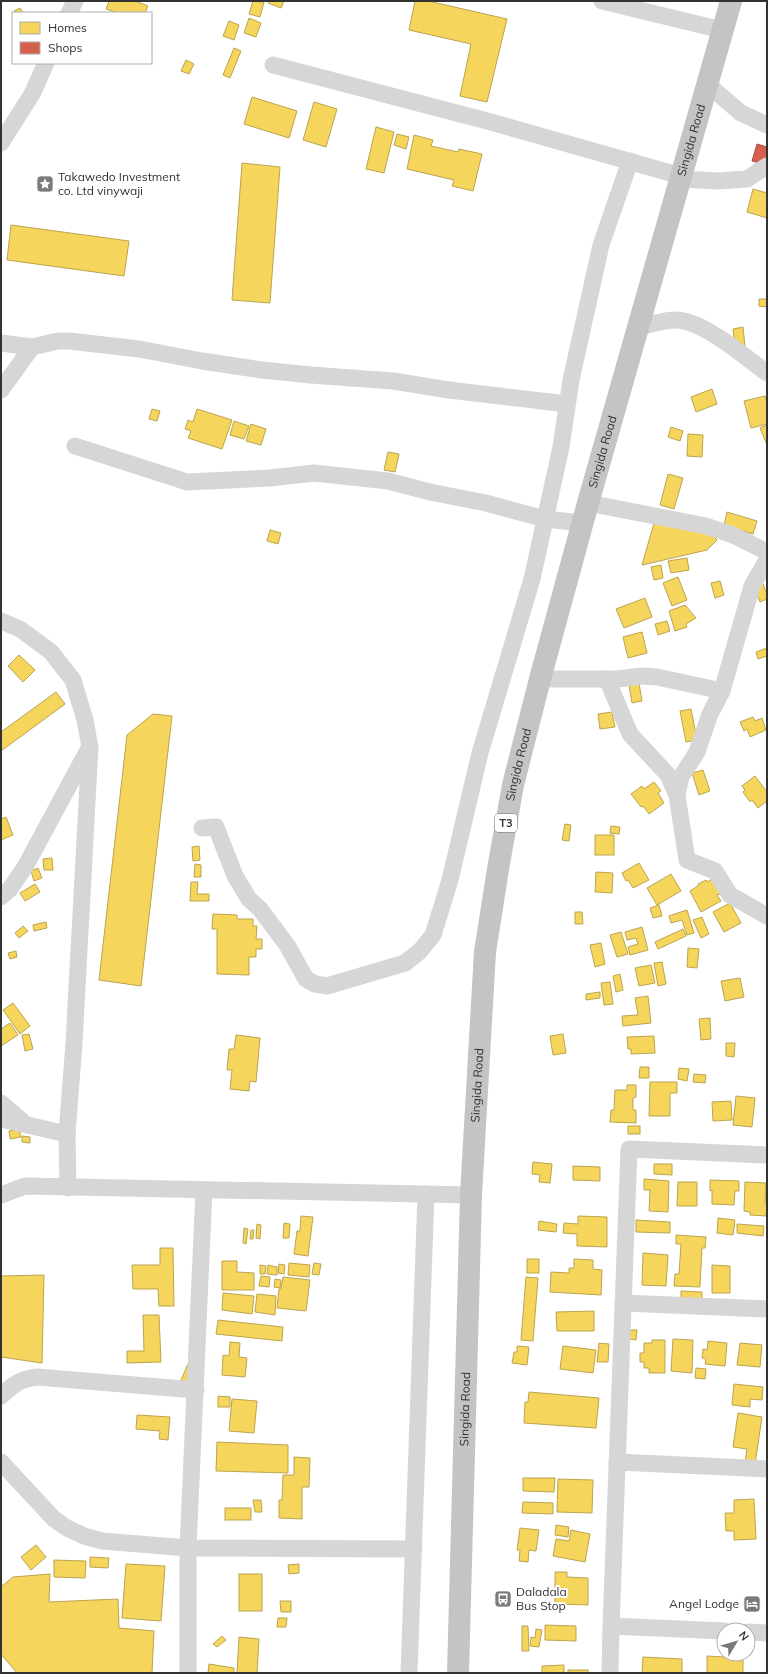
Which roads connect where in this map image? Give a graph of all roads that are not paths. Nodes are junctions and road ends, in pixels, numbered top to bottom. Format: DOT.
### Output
graph roads {
  1 [pos="75,1"];
  2 [pos="602,1"];
  3 [pos="731,1"];
  4 [pos="70,12"];
  5 [pos="722,30"];
  6 [pos="46,64"];
  7 [pos="273,65"];
  8 [pos="707,84"];
  9 [pos="767,125"];
  10 [pos="1,143"];
  11 [pos="630,161"];
  12 [pos="764,171"];
  13 [pos="681,177"];
  14 [pos="638,327"];
  15 [pos="1,343"];
  16 [pos="32,347"];
  17 [pos="767,372"];
  18 [pos="1,390"];
  19 [pos="567,404"];
  20 [pos="75,446"];
  21 [pos="588,503"];
  22 [pos="545,519"];
  23 [pos="582,523"];
  24 [pos="767,552"];
  25 [pos="767,560"];
  26 [pos="1,620"];
  27 [pos="540,678"];
  28 [pos="607,679"];
  29 [pos="722,691"];
  30 [pos="90,748"];
  31 [pos="677,795"];
  32 [pos="202,828"];
  33 [pos="1,897"];
  34 [pos="767,916"];
  35 [pos="1,1103"];
  36 [pos="1,1119"];
  37 [pos="26,1125"];
  38 [pos="67,1134"];
  39 [pos="767,1155"];
  40 [pos="68,1188"];
  41 [pos="204,1190"];
  42 [pos="426,1194"];
  43 [pos="1,1195"];
  44 [pos="471,1195"];
  45 [pos="623,1303"];
  46 [pos="767,1309"];
  47 [pos="196,1390"];
  48 [pos="1,1396"];
  49 [pos="1,1462"];
  50 [pos="617,1462"];
  51 [pos="767,1469"];
  52 [pos="188,1548"];
  53 [pos="414,1549"];
  54 [pos="611,1626"];
  55 [pos="716,1631"];
  56 [pos="756,1632"];
  57 [pos="767,1632"];
  58 [pos="188,1673"];
  59 [pos="409,1673"];
  60 [pos="458,1673"];
  61 [pos="610,1673"];
  1 -- 4 [label="street"];
  2 -- 5 [label="street"];
  3 -- 5 [label="highway, Singida Road / T3"];
  5 -- 8 [label="highway, Singida Road / T3"];
  6 -- 10 [label="street"];
  7 -- 11 [label="street"];
  8 -- 9 [label="street"];
  8 -- 13 [label="highway, Singida Road / T3"];
  11 -- 13 [label="street"];
  11 -- 19 [label="street"];
  12 -- 13 [label="street"];
  13 -- 14 [label="highway, Singida Road / T3"];
  14 -- 17 [label="street"];
  14 -- 21 [label="highway, Singida Road / T3"];
  15 -- 16 [label="street"];
  16 -- 18 [label="street"];
  16 -- 19 [label="street"];
  19 -- 22 [label="street"];
  20 -- 22 [label="street"];
  21 -- 23 [label="highway, Singida Road / T3"];
  21 -- 24 [label="street"];
  22 -- 23 [label="street"];
  22 -- 32 [label="street"];
  23 -- 27 [label="highway, Singida Road / T3"];
  25 -- 29 [label="street"];
  26 -- 30 [label="street"];
  27 -- 28 [label="street"];
  27 -- 44 [label="highway, Singida Road / T3"];
  28 -- 29 [label="street"];
  28 -- 31 [label="street"];
  29 -- 31 [label="street"];
  30 -- 33 [label="street"];
  30 -- 38 [label="street"];
  31 -- 34 [label="street"];
  35 -- 37 [label="street"];
  36 -- 37 [label="street"];
  37 -- 38 [label="street"];
  38 -- 40 [label="street"];
  39 -- 45 [label="street"];
  40 -- 41 [label="street"];
  40 -- 43 [label="street"];
  41 -- 42 [label="street"];
  41 -- 47 [label="street"];
  42 -- 44 [label="street"];
  42 -- 53 [label="street"];
  44 -- 60 [label="highway, Singida Road / T3"];
  45 -- 46 [label="street"];
  45 -- 50 [label="street"];
  47 -- 48 [label="street"];
  47 -- 52 [label="street"];
  49 -- 52 [label="street"];
  50 -- 51 [label="street"];
  50 -- 54 [label="street"];
  52 -- 53 [label="street"];
  52 -- 58 [label="street"];
  53 -- 59 [label="street"];
  54 -- 55 [label="street"];
  54 -- 61 [label="street"];
  56 -- 57 [label="street"];
}
